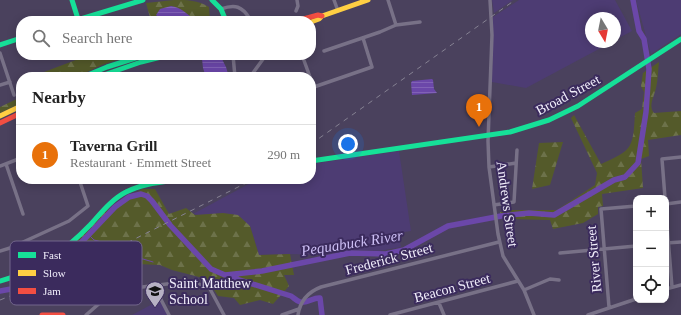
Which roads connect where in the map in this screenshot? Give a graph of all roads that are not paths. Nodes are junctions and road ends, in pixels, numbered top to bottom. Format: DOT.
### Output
graph roads {
  1 [pos="72,0"];
  2 [pos="143,0"];
  3 [pos="212,0"];
  4 [pos="297,0"];
  5 [pos="334,0"];
  6 [pos="368,0"];
  7 [pos="388,0"];
  8 [pos="490,0"];
  9 [pos="221,9"];
  10 [pos="296,11"];
  11 [pos="338,11"];
  12 [pos="75,16"];
  13 [pos="89,16"];
  14 [pos="224,16"];
  15 [pos="248,16"];
  16 [pos="314,16"];
  17 [pos="322,16"];
  18 [pos="316,20"];
  19 [pos="420,22"];
  20 [pos="396,25"];
  21 [pos="362,38"];
  22 [pos="681,39"];
  23 [pos="16,40"];
  24 [pos="0,45"];
  25 [pos="324,51"];
  26 [pos="0,53"];
  27 [pos="129,60"];
  28 [pos="151,60"];
  29 [pos="233,60"];
  30 [pos="262,60"];
  31 [pos="304,60"];
  32 [pos="95,72"];
  33 [pos="113,72"];
  34 [pos="235,72"];
  35 [pos="254,72"];
  36 [pos="308,72"];
  37 [pos="10,82"];
  38 [pos="0,86"];
  39 [pos="316,86"];
  40 [pos="14,94"];
  41 [pos="16,108"];
  42 [pos="16,115"];
  43 [pos="0,116"];
  44 [pos="0,123"];
  45 [pos="488,136"];
  46 [pos="517,150"];
  47 [pos="681,157"];
  48 [pos="16,160"];
  49 [pos="316,160"];
  50 [pos="516,163"];
  51 [pos="6,164"];
  52 [pos="0,166"];
  53 [pos="489,167"];
  54 [pos="81,184"];
  55 [pos="153,184"];
  56 [pos="665,195"];
  57 [pos="681,202"];
  58 [pos="494,204"];
  59 [pos="669,204"];
  60 [pos="633,206"];
  61 [pos="23,214"];
  62 [pos="25,241"];
  63 [pos="72,241"];
  64 [pos="499,242"];
  65 [pos="681,242"];
  66 [pos="669,243"];
  67 [pos="633,246"];
  68 [pos="10,248"];
  69 [pos="605,249"];
  70 [pos="0,251"];
  71 [pos="560,253"];
  72 [pos="669,261"];
  73 [pos="10,278"];
  74 [pos="559,280"];
  75 [pos="0,281"];
  76 [pos="518,281"];
  77 [pos="681,285"];
  78 [pos="154,286"];
  79 [pos="142,287"];
  80 [pos="672,287"];
  81 [pos="669,288"];
  82 [pos="524,290"];
  83 [pos="633,300"];
  84 [pos="439,303"];
  85 [pos="98,305"];
  86 [pos="609,307"];
  87 [pos="298,309"];
  88 [pos="42,315"];
  89 [pos="63,315"];
  90 [pos="86,315"];
  91 [pos="169,315"];
  92 [pos="224,315"];
  93 [pos="282,315"];
  94 [pos="298,315"];
  95 [pos="390,315"];
  96 [pos="444,315"];
  97 [pos="534,315"];
  98 [pos="588,315"];
  1 -- 12 [label="main road"];
  2 -- 13 [label="main road"];
  3 -- 9 [label="main road"];
  4 -- 10 [label="street"];
  5 -- 11 [label="street"];
  6 -- 11 [label="main road"];
  7 -- 20 [label="street"];
  8 -- 45 [label="street, Andrews Street"];
  9 -- 14 [label="main road"];
  9 -- 15 [label="street"];
  11 -- 17 [label="main road"];
  16 -- 17 [label="main road"];
  17 -- 18 [label="main road"];
  19 -- 20 [label="street"];
  20 -- 21 [label="street"];
  21 -- 25 [label="street"];
  21 -- 39 [label="street"];
  22 -- 45 [label="main road, Broad Street"];
  23 -- 24 [label="main road"];
  26 -- 37 [label="street"];
  27 -- 32 [label="main road"];
  28 -- 33 [label="main road"];
  29 -- 34 [label="street"];
  30 -- 35 [label="street"];
  31 -- 36 [label="street"];
  37 -- 38 [label="street"];
  37 -- 40 [label="street"];
  41 -- 43 [label="main road"];
  42 -- 44 [label="main road"];
  45 -- 49 [label="main road, Broad Street"];
  45 -- 53 [label="street, Andrews Street"];
  46 -- 50 [label="street"];
  47 -- 56 [label="street"];
  48 -- 51 [label="street"];
  50 -- 53 [label="street"];
  50 -- 58 [label="street"];
  51 -- 52 [label="street"];
  51 -- 61 [label="street"];
  53 -- 58 [label="street, Andrews Street"];
  54 -- 62 [label="street"];
  55 -- 63 [label="main road"];
  57 -- 59 [label="street"];
  58 -- 64 [label="street, Andrews Street"];
  60 -- 69 [label="street, River Street"];
  64 -- 76 [label="street, Andrews Street"];
  64 -- 87 [label="street, Frederick Street"];
  65 -- 66 [label="street"];
  67 -- 69 [label="street"];
  68 -- 70 [label="street"];
  69 -- 71 [label="street"];
  69 -- 86 [label="street, River Street"];
  72 -- 80 [label="street"];
  73 -- 75 [label="main road"];
  74 -- 82 [label="street"];
  76 -- 82 [label="street, Andrews Street"];
  76 -- 84 [label="street, Beacon Street"];
  77 -- 80 [label="street"];
  78 -- 79 [label="street"];
  78 -- 91 [label="street"];
  78 -- 92 [label="street"];
  80 -- 81 [label="street"];
  82 -- 97 [label="street, Andrews Street"];
  83 -- 86 [label="street"];
  84 -- 95 [label="street, Beacon Street"];
  84 -- 96 [label="street"];
  85 -- 90 [label="street"];
  86 -- 98 [label="street"];
  87 -- 93 [label="street"];
  87 -- 94 [label="street"];
  88 -- 89 [label="main road"];
}
